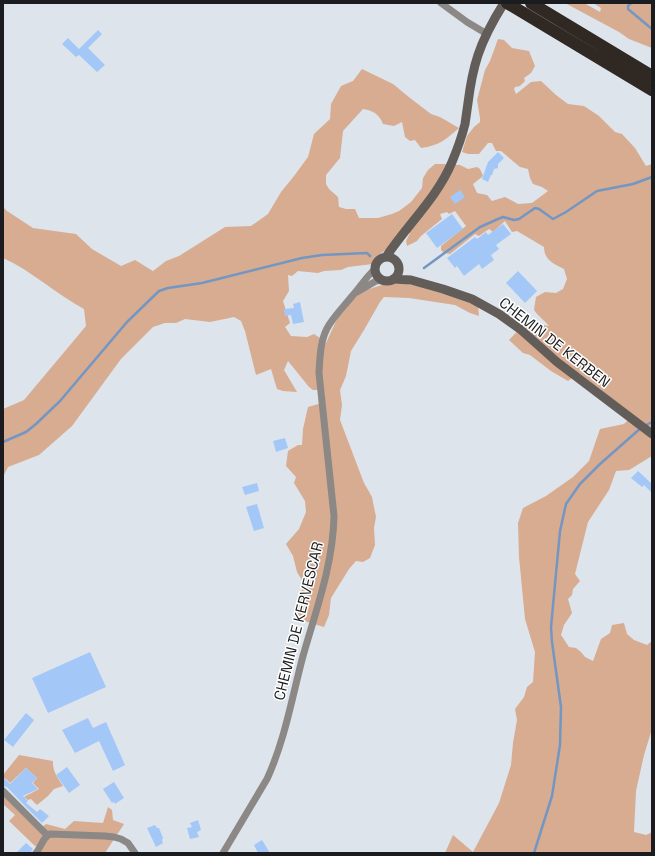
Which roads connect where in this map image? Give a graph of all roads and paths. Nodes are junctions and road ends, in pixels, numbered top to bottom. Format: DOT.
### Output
graph roads {
  1 [pos="441,3"];
  2 [pos="531,3"];
  3 [pos="509,4"];
  4 [pos="487,34"];
  5 [pos="652,76"];
  6 [pos="650,89"];
  7 [pos="396,243"];
  8 [pos="386,257"];
  9 [pos="396,260"];
  10 [pos="375,269"];
  11 [pos="399,269"];
  12 [pos="393,279"];
  13 [pos="383,280"];
  14 [pos="411,280"];
  15 [pos="353,295"];
  16 [pos="652,434"];
  17 [pos="3,791"];
  18 [pos="47,835"];
  19 [pos="36,853"];
  20 [pos="135,853"];
  21 [pos="223,853"];
  1 -- 4 [label="street"];
  2 -- 5 [label="highway"];
  3 -- 4 [label="street"];
  3 -- 6 [label="highway"];
  4 -- 7 [label="street"];
  7 -- 8 [label="street"];
  7 -- 9 [label="street"];
  8 -- 9 [label="street"];
  8 -- 10 [label="street"];
  9 -- 11 [label="street"];
  10 -- 13 [label="street"];
  10 -- 15 [label="street, CHEMIN DE KERVESCAR"];
  11 -- 12 [label="street"];
  11 -- 14 [label="street, CHEMIN DE KERBEN"];
  12 -- 13 [label="street"];
  12 -- 14 [label="street, CHEMIN DE KERBEN"];
  13 -- 15 [label="street, CHEMIN DE KERVESCAR"];
  14 -- 16 [label="street, CHEMIN DE KERBEN"];
  15 -- 21 [label="street, CHEMIN DE KERVESCAR"];
  17 -- 18 [label="street"];
  18 -- 19 [label="street"];
  18 -- 20 [label="street"];
}
